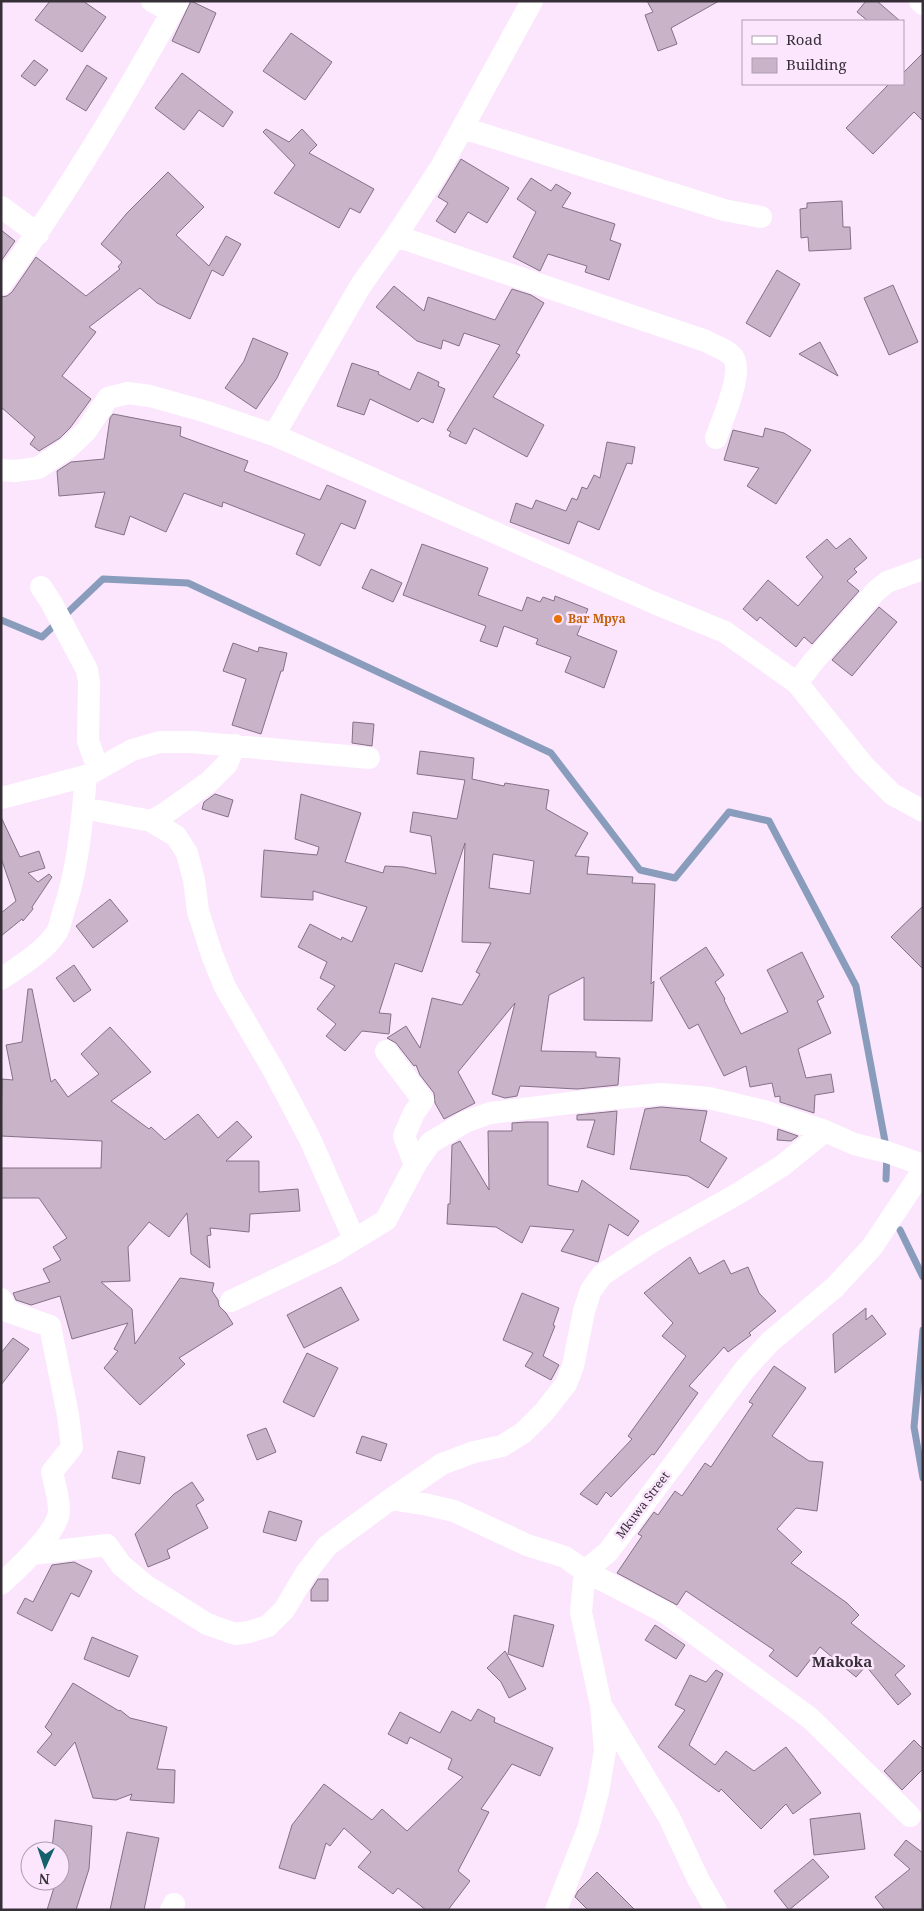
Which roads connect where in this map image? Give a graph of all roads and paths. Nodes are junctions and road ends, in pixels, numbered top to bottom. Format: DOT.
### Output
graph roads {
  1 [pos="152,1"];
  2 [pos="532,1"];
  3 [pos="920,1"];
  4 [pos="923,4"];
  5 [pos="175,7"];
  6 [pos="463,128"];
  7 [pos="1,207"];
  8 [pos="762,218"];
  9 [pos="38,234"];
  10 [pos="396,236"];
  11 [pos="1,284"];
  12 [pos="274,435"];
  13 [pos="716,438"];
  14 [pos="1,470"];
  15 [pos="923,570"];
  16 [pos="40,587"];
  17 [pos="797,683"];
  18 [pos="235,745"];
  19 [pos="369,758"];
  20 [pos="92,773"];
  21 [pos="1,798"];
  22 [pos="84,808"];
  23 [pos="923,811"];
  24 [pos="150,821"];
  25 [pos="1,979"];
  26 [pos="386,1051"];
  27 [pos="825,1132"];
  28 [pos="415,1165"];
  29 [pos="923,1165"];
  30 [pos="920,1181"];
  31 [pos="354,1239"];
  32 [pos="1,1299"];
  33 [pos="231,1301"];
  34 [pos="1,1323"];
  35 [pos="50,1326"];
  36 [pos="391,1499"];
  37 [pos="32,1554"];
  38 [pos="584,1571"];
  39 [pos="1,1584"];
  40 [pos="601,1705"];
  41 [pos="910,1816"];
  42 [pos="556,1910"];
  43 [pos="716,1910"];
  1 -- 5 [label="street"];
  2 -- 6 [label="street"];
  3 -- 4 [label="street"];
  5 -- 9 [label="street"];
  6 -- 8 [label="street"];
  6 -- 10 [label="street"];
  7 -- 9 [label="street"];
  9 -- 11 [label="street"];
  10 -- 12 [label="street"];
  10 -- 13 [label="street"];
  12 -- 14 [label="street"];
  12 -- 17 [label="street"];
  15 -- 17 [label="street"];
  16 -- 20 [label="street"];
  17 -- 23 [label="street"];
  18 -- 19 [label="street"];
  18 -- 20 [label="street"];
  18 -- 24 [label="street"];
  20 -- 21 [label="street"];
  20 -- 22 [label="street"];
  22 -- 24 [label="street"];
  22 -- 25 [label="street"];
  24 -- 31 [label="street"];
  26 -- 28 [label="street"];
  27 -- 28 [label="street"];
  27 -- 29 [label="street"];
  27 -- 36 [label="street"];
  28 -- 31 [label="street"];
  30 -- 38 [label="street, Mkuwa Street"];
  31 -- 33 [label="street"];
  32 -- 35 [label="street"];
  34 -- 35 [label="street"];
  35 -- 37 [label="street"];
  36 -- 37 [label="street"];
  36 -- 38 [label="street"];
  37 -- 39 [label="street"];
  38 -- 40 [label="street"];
  38 -- 41 [label="street"];
  40 -- 42 [label="street"];
  40 -- 43 [label="street"];
}
